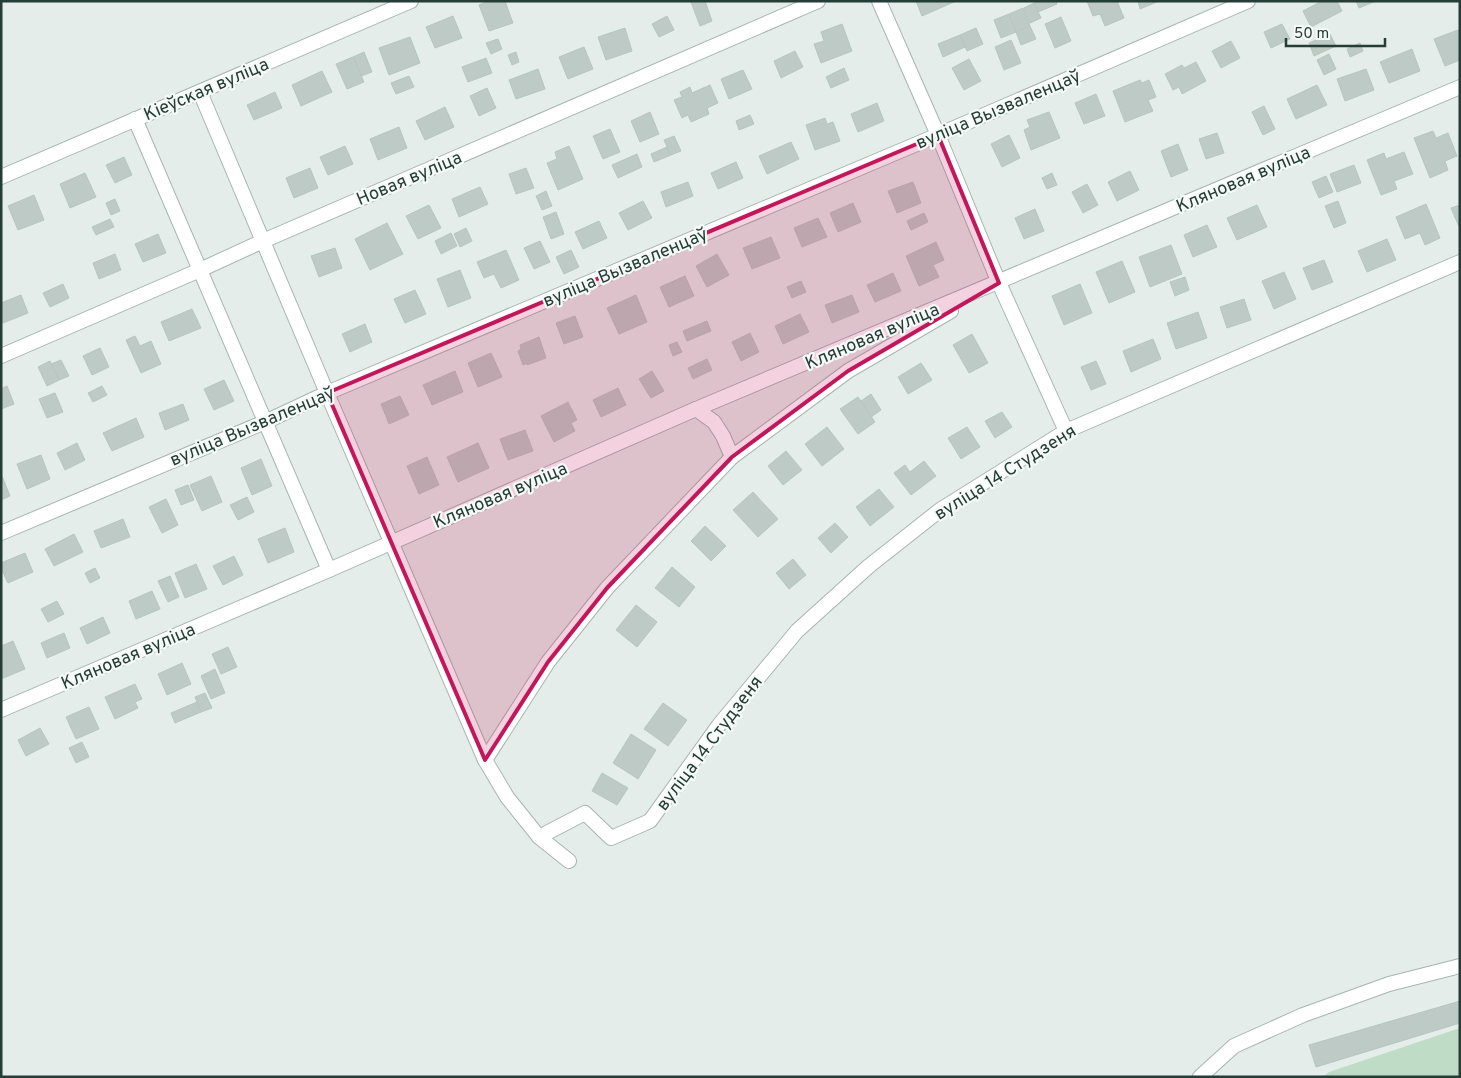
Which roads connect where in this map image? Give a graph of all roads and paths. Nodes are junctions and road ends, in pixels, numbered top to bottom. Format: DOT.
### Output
graph roads {
  1 [pos="411,1"];
  2 [pos="818,1"];
  3 [pos="879,1"];
  4 [pos="1248,1"];
  5 [pos="1460,87"];
  6 [pos="200,92"];
  7 [pos="135,119"];
  8 [pos="938,135"];
  9 [pos="1,177"];
  10 [pos="263,241"];
  11 [pos="1460,262"];
  12 [pos="200,270"];
  13 [pos="999,282"];
  14 [pos="1,356"];
  15 [pos="327,393"];
  16 [pos="696,409"];
  17 [pos="265,422"];
  18 [pos="1066,431"];
  19 [pos="732,457"];
  20 [pos="1,533"];
  21 [pos="391,542"];
  22 [pos="329,570"];
  23 [pos="1,710"];
  24 [pos="485,760"];
  25 [pos="539,837"];
  26 [pos="569,862"];
  27 [pos="1460,966"];
  28 [pos="1200,1077"];
  1 -- 6 [label="street, Кіеўская вуліца"];
  2 -- 10 [label="street, Новая вуліца"];
  3 -- 8 [label="street"];
  4 -- 8 [label="street, вуліца Вызваленцаў"];
  5 -- 13 [label="street, Кляновая вуліца"];
  6 -- 7 [label="street, Кіеўская вуліца"];
  6 -- 10 [label="street"];
  7 -- 9 [label="street, Кіеўская вуліца"];
  7 -- 12 [label="street"];
  8 -- 13 [label="street"];
  8 -- 15 [label="street, вуліца Вызваленцаў"];
  10 -- 12 [label="street, Новая вуліца"];
  10 -- 15 [label="street"];
  11 -- 18 [label="street, вуліца 14 Студзеня"];
  12 -- 14 [label="street, Новая вуліца"];
  12 -- 17 [label="street"];
  13 -- 16 [label="street, Кляновая вуліца"];
  13 -- 18 [label="street"];
  13 -- 19 [label="street, Кляновая вуліца"];
  15 -- 17 [label="street, вуліца Вызваленцаў"];
  15 -- 21 [label="street"];
  16 -- 19 [label="street"];
  16 -- 21 [label="street, Кляновая вуліца"];
  17 -- 20 [label="street, вуліца Вызваленцаў"];
  17 -- 22 [label="street"];
  18 -- 25 [label="street, вуліца 14 Студзеня"];
  19 -- 24 [label="street, Кляновая вуліца"];
  21 -- 22 [label="street, Кляновая вуліца"];
  21 -- 24 [label="street"];
  22 -- 23 [label="street, Кляновая вуліца"];
  24 -- 25 [label="street"];
  25 -- 26 [label="street"];
  27 -- 28 [label="street"];
}
